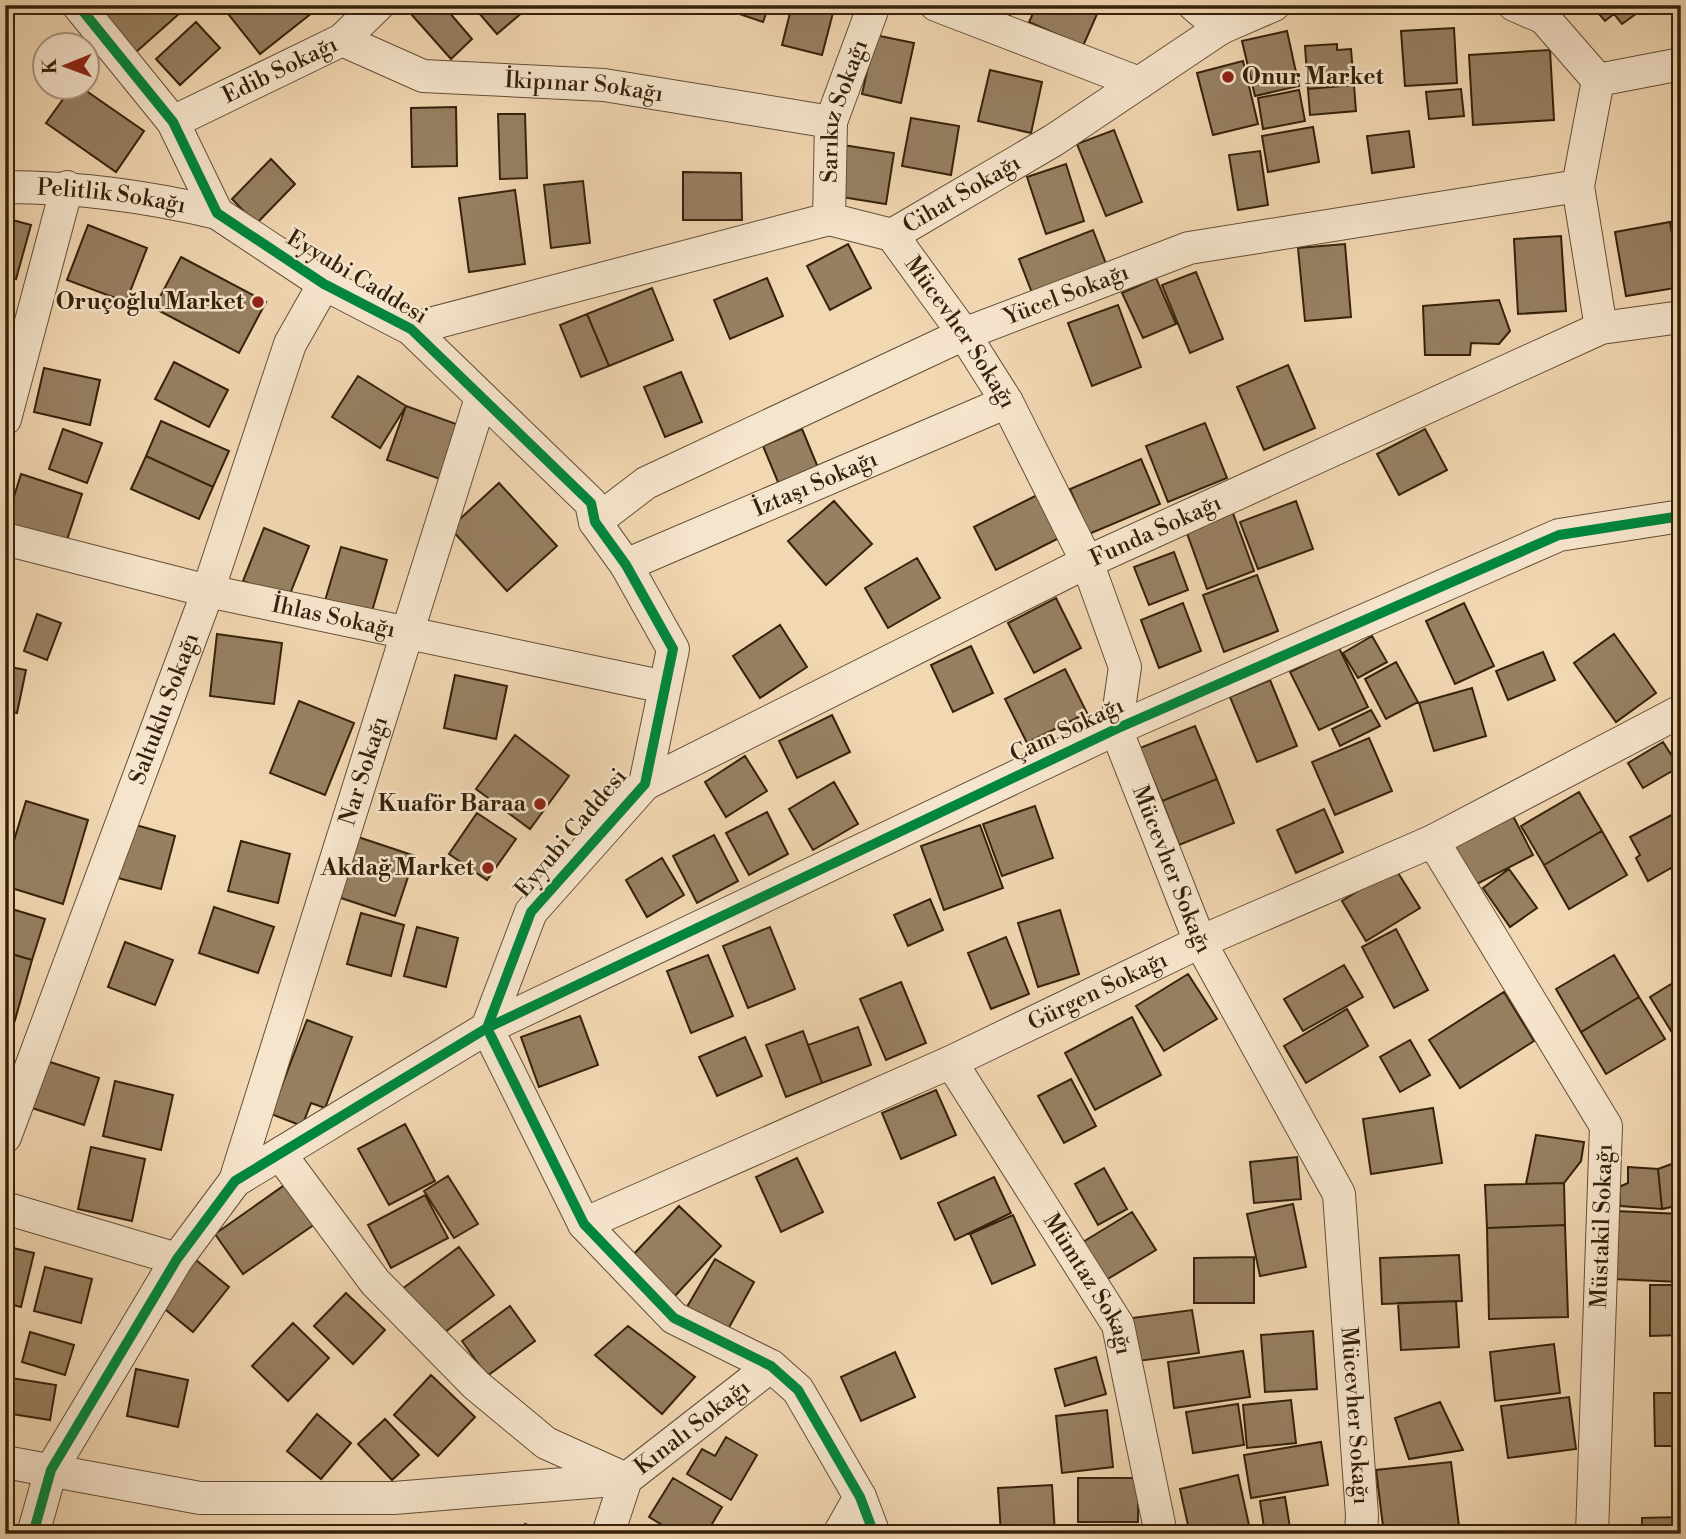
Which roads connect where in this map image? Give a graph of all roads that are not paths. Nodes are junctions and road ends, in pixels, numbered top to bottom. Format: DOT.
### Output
graph roads {
  1 [pos="78,5"];
  2 [pos="378,5"];
  3 [pos="874,5"];
  4 [pos="936,5"];
  5 [pos="1194,5"];
  6 [pos="1274,5"];
  7 [pos="1514,5"];
  8 [pos="1546,12"];
  9 [pos="1221,29"];
  10 [pos="342,40"];
  11 [pos="1681,64"];
  12 [pos="1598,80"];
  13 [pos="1139,83"];
  14 [pos="173,121"];
  15 [pos="831,122"];
  16 [pos="1578,186"];
  17 [pos="5,187"];
  18 [pos="67,187"];
  19 [pos="217,213"];
  20 [pos="829,219"];
  21 [pos="892,235"];
  22 [pos="324,284"];
  23 [pos="1681,317"];
  24 [pos="1601,328"];
  25 [pos="411,329"];
  26 [pos="964,334"];
  27 [pos="481,398"];
  28 [pos="1007,402"];
  29 [pos="5,419"];
  30 [pos="1681,516"];
  31 [pos="595,522"];
  32 [pos="5,539"];
  33 [pos="1087,562"];
  34 [pos="626,565"];
  35 [pos="208,591"];
  36 [pos="410,632"];
  37 [pos="665,687"];
  38 [pos="1679,714"];
  39 [pos="1116,729"];
  40 [pos="645,784"];
  41 [pos="1433,841"];
  42 [pos="1200,942"];
  43 [pos="487,1028"];
  44 [pos="951,1062"];
  45 [pos="5,1137"];
  46 [pos="280,1154"];
  47 [pos="234,1181"];
  48 [pos="5,1208"];
  49 [pos="584,1224"];
  50 [pos="177,1259"];
  51 [pos="771,1366"];
  52 [pos="5,1462"];
  53 [pos="51,1470"];
  54 [pos="626,1479"];
  55 [pos="860,1497"];
  56 [pos="33,1534"];
  57 [pos="608,1534"];
  58 [pos="839,1534"];
  59 [pos="874,1534"];
  60 [pos="1161,1534"];
  61 [pos="1361,1534"];
  62 [pos="1592,1534"];
  1 -- 14 [label="street"];
  2 -- 10 [label="street, Edib Sokağı"];
  3 -- 15 [label="street, Sarıkız Sokağı"];
  4 -- 13 [label="street"];
  5 -- 9 [label="street"];
  6 -- 9 [label="street, Cihat Sokağı"];
  7 -- 8 [label="street"];
  8 -- 12 [label="street"];
  9 -- 13 [label="street, Cihat Sokağı"];
  10 -- 14 [label="street, Edib Sokağı"];
  10 -- 15 [label="street, İkipınar Sokağı"];
  11 -- 12 [label="street"];
  12 -- 16 [label="street"];
  13 -- 21 [label="street, Cihat Sokağı"];
  14 -- 19 [label="street"];
  15 -- 20 [label="street, Sarıkız Sokağı"];
  16 -- 24 [label="street"];
  16 -- 26 [label="street, Yücel Sokağı"];
  17 -- 18 [label="street, Pelitlik Sokağı"];
  18 -- 19 [label="street, Pelitlik Sokağı"];
  18 -- 29 [label="street"];
  19 -- 22 [label="street, Eyyubi Caddesi"];
  20 -- 21 [label="street, Cihat Sokağı"];
  20 -- 25 [label="street, Cihat Sokağı"];
  21 -- 26 [label="street, Mücevher Sokağı"];
  22 -- 25 [label="street, Eyyubi Caddesi"];
  22 -- 35 [label="street, Saltuklu Sokağı"];
  23 -- 24 [label="street, Funda Sokağı"];
  24 -- 33 [label="street, Funda Sokağı"];
  25 -- 27 [label="street, Eyyubi Caddesi"];
  26 -- 28 [label="street, Mücevher Sokağı"];
  26 -- 31 [label="street, Yücel Sokağı"];
  27 -- 31 [label="street, Eyyubi Caddesi"];
  27 -- 36 [label="street, Nar Sokağı"];
  28 -- 33 [label="street, Mücevher Sokağı"];
  28 -- 34 [label="street, İztaşı Sokağı"];
  30 -- 39 [label="street, Çam Sokağı"];
  31 -- 34 [label="street, Eyyubi Caddesi"];
  32 -- 35 [label="street, İhlas Sokağı"];
  33 -- 39 [label="street, Mücevher Sokağı"];
  33 -- 40 [label="street, Funda Sokağı"];
  34 -- 37 [label="street, Eyyubi Caddesi"];
  35 -- 36 [label="street, İhlas Sokağı"];
  35 -- 45 [label="street, Saltuklu Sokağı"];
  36 -- 37 [label="street, İhlas Sokağı"];
  36 -- 47 [label="street, Nar Sokağı"];
  37 -- 40 [label="street, Eyyubi Caddesi"];
  38 -- 41 [label="street, Gürgen Sokağı"];
  39 -- 42 [label="street, Mücevher Sokağı"];
  39 -- 43 [label="street, Çam Sokağı"];
  40 -- 43 [label="street, Eyyubi Caddesi"];
  41 -- 42 [label="street, Gürgen Sokağı"];
  41 -- 62 [label="street, Müstakil Sokağı"];
  42 -- 44 [label="street, Gürgen Sokağı"];
  42 -- 61 [label="street, Mücevher Sokağı"];
  43 -- 46 [label="street, Çam Sokağı"];
  43 -- 49 [label="street"];
  44 -- 49 [label="street, Gürgen Sokağı"];
  44 -- 60 [label="street, Mümtaz Sokağı"];
  46 -- 47 [label="street, Çam Sokağı"];
  46 -- 54 [label="street"];
  47 -- 50 [label="street"];
  48 -- 50 [label="street"];
  49 -- 51 [label="street"];
  50 -- 53 [label="street"];
  51 -- 54 [label="street, Kınalı Sokağı"];
  51 -- 55 [label="street"];
  52 -- 53 [label="street"];
  53 -- 54 [label="street"];
  53 -- 56 [label="street"];
  54 -- 57 [label="street, Kınalı Sokağı"];
  55 -- 58 [label="street"];
  55 -- 59 [label="street"];
}
